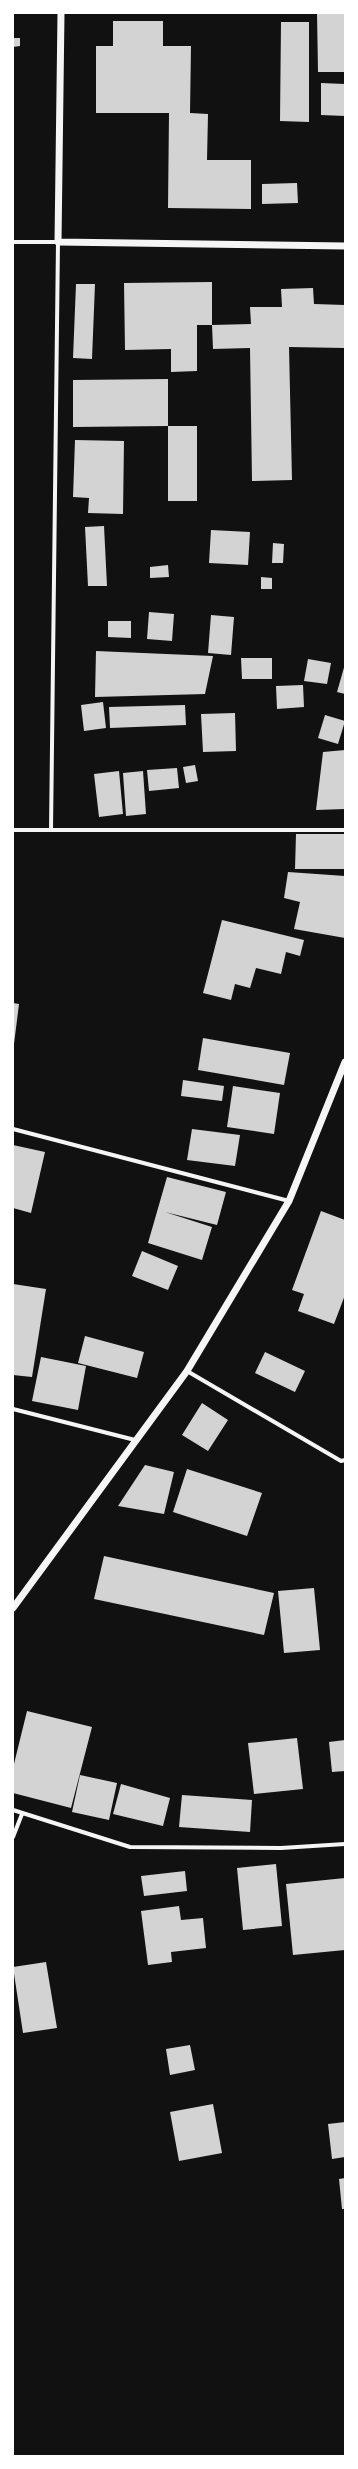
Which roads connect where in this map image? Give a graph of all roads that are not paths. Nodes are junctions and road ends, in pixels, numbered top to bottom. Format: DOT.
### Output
graph roads {
  1 [pos="61,13"];
  2 [pos="13,242"];
  3 [pos="58,242"];
  4 [pos="345,246"];
  5 [pos="13,830"];
  6 [pos="51,830"];
  7 [pos="345,830"];
  8 [pos="345,1062"];
  9 [pos="13,1129"];
  10 [pos="289,1201"];
  11 [pos="187,1371"];
  12 [pos="13,1409"];
  13 [pos="135,1440"];
  14 [pos="345,1460"];
  15 [pos="13,1608"];
  16 [pos="13,1810"];
  17 [pos="22,1814"];
  18 [pos="13,1837"];
  19 [pos="345,1844"];
  1 -- 3 [label="street"];
  2 -- 3 [label="street"];
  3 -- 4 [label="street"];
  3 -- 6 [label="street"];
  5 -- 6 [label="street"];
  6 -- 7 [label="street"];
  8 -- 10 [label="street"];
  9 -- 10 [label="street"];
  10 -- 11 [label="street"];
  11 -- 13 [label="street"];
  11 -- 14 [label="street"];
  12 -- 13 [label="street"];
  13 -- 15 [label="street"];
  16 -- 17 [label="street"];
  17 -- 18 [label="street"];
  17 -- 19 [label="street"];
}
